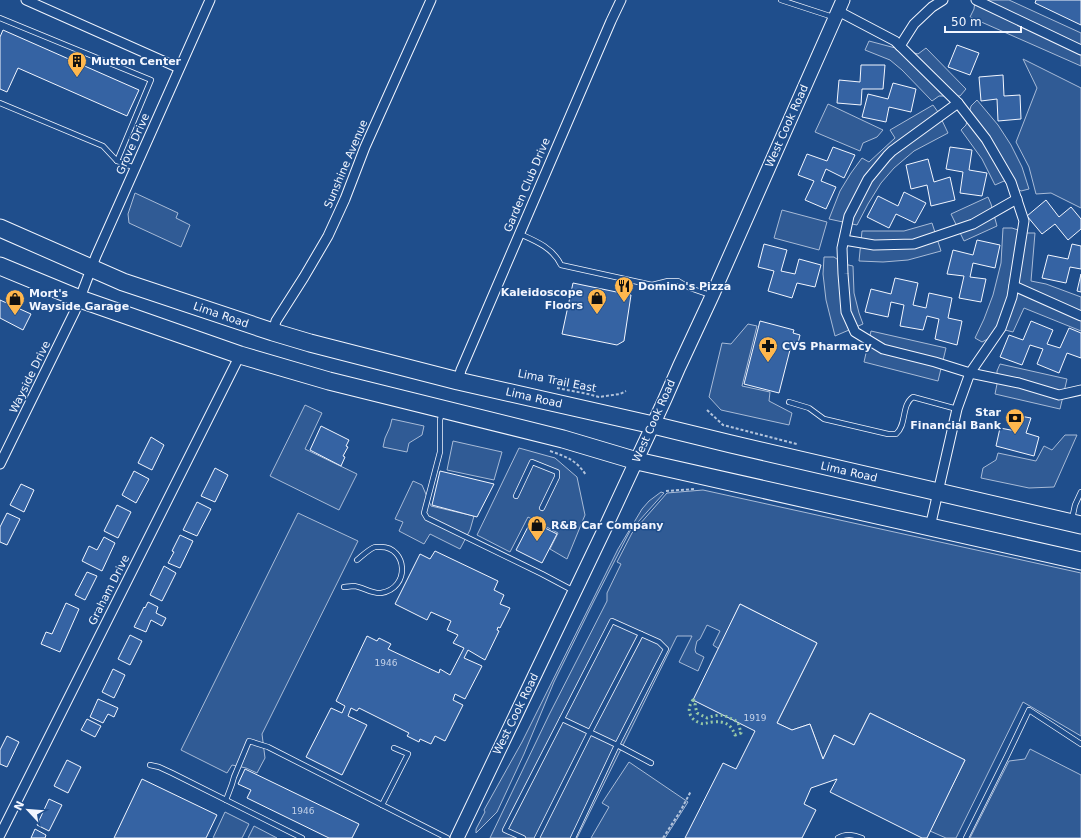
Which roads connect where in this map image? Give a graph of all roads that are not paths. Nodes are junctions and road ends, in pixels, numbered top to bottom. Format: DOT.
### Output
graph roads {
  1 [pos="26,0"];
  2 [pos="210,0"];
  3 [pos="431,0"];
  4 [pos="622,0"];
  5 [pos="781,0"];
  6 [pos="943,0"];
  7 [pos="976,0"];
  8 [pos="839,10"];
  9 [pos="0,18"];
  10 [pos="900,46"];
  11 [pos="1081,50"];
  12 [pos="179,68"];
  13 [pos="0,102"];
  14 [pos="958,103"];
  15 [pos="117,161"];
  16 [pos="135,168"];
  17 [pos="1017,199"];
  18 [pos="0,228"];
  19 [pos="520,234"];
  20 [pos="844,240"];
  21 [pos="0,266"];
  22 [pos="92,268"];
  23 [pos="1014,286"];
  24 [pos="712,296"];
  25 [pos="80,300"];
  26 [pos="1081,316"];
  27 [pos="273,332"];
  28 [pos="240,355"];
  29 [pos="970,373"];
  30 [pos="458,381"];
  31 [pos="1081,390"];
  32 [pos="789,402"];
  33 [pos="442,409"];
  34 [pos="957,409"];
  35 [pos="653,425"];
  36 [pos="637,461"];
  37 [pos="0,464"];
  38 [pos="937,492"];
  39 [pos="1081,492"];
  40 [pos="516,496"];
  41 [pos="542,508"];
  42 [pos="1076,523"];
  43 [pos="930,527"];
  44 [pos="357,560"];
  45 [pos="1081,561"];
  46 [pos="344,587"];
  47 [pos="575,592"];
  48 [pos="641,634"];
  49 [pos="562,719"];
  50 [pos="590,732"];
  51 [pos="1081,744"];
  52 [pos="617,745"];
  53 [pos="394,748"];
  54 [pos="652,763"];
  55 [pos="150,765"];
  56 [pos="226,800"];
  57 [pos="382,805"];
  58 [pos="0,835"];
  59 [pos="302,838"];
  60 [pos="447,838"];
  61 [pos="457,838"];
  62 [pos="523,838"];
  63 [pos="537,838"];
  64 [pos="572,838"];
  65 [pos="838,838"];
  66 [pos="862,838"];
  67 [pos="966,838"];
  1 -- 12 [label="street"];
  2 -- 12 [label="street, Grove Drive"];
  3 -- 27 [label="street, Sunshine Avenue"];
  4 -- 19 [label="street, Garden Club Drive"];
  5 -- 8 [label="lane"];
  6 -- 10 [label="street"];
  7 -- 11 [label="street"];
  8 -- 10 [label="street"];
  8 -- 24 [label="main road, West Cook Road"];
  9 -- 15 [label="lane"];
  10 -- 14 [label="street"];
  12 -- 16 [label="street, Grove Drive"];
  13 -- 15 [label="lane"];
  14 -- 17 [label="street"];
  14 -- 20 [label="street"];
  15 -- 16 [label="lane"];
  16 -- 22 [label="street, Grove Drive"];
  17 -- 20 [label="street"];
  17 -- 23 [label="street"];
  18 -- 22 [label="highway, Lima Road"];
  19 -- 24 [label="lane"];
  19 -- 30 [label="street, Garden Club Drive"];
  20 -- 29 [label="street"];
  21 -- 25 [label="highway"];
  22 -- 25 [label="street, Grove Drive"];
  22 -- 27 [label="highway, Lima Road"];
  23 -- 26 [label="street"];
  23 -- 29 [label="street"];
  24 -- 35 [label="main road, West Cook Road"];
  25 -- 28 [label="highway"];
  25 -- 37 [label="street, Wayside Drive"];
  27 -- 30 [label="highway, Lima Road"];
  28 -- 33 [label="highway"];
  28 -- 58 [label="street, Graham Drive"];
  29 -- 31 [label="street"];
  29 -- 34 [label="street"];
  30 -- 35 [label="highway, Lima Road"];
  32 -- 34 [label="lane"];
  33 -- 36 [label="highway"];
  33 -- 47 [label="lane"];
  34 -- 38 [label="street"];
  35 -- 36 [label="main road, West Cook Road"];
  35 -- 38 [label="highway, Lima Road"];
  36 -- 43 [label="highway"];
  36 -- 47 [label="main road, West Cook Road"];
  38 -- 42 [label="highway, Lima Road"];
  38 -- 43 [label="street"];
  39 -- 42 [label="lane"];
  40 -- 41 [label="lane"];
  43 -- 45 [label="highway"];
  44 -- 46 [label="lane"];
  47 -- 61 [label="main road, West Cook Road"];
  48 -- 49 [label="lane"];
  48 -- 50 [label="lane"];
  48 -- 52 [label="lane"];
  49 -- 50 [label="lane"];
  49 -- 62 [label="lane"];
  50 -- 52 [label="lane"];
  50 -- 63 [label="lane"];
  51 -- 67 [label="lane"];
  52 -- 54 [label="lane"];
  52 -- 64 [label="lane"];
  53 -- 57 [label="lane"];
  55 -- 56 [label="lane"];
  56 -- 57 [label="lane"];
  56 -- 59 [label="lane"];
  57 -- 60 [label="lane"];
  65 -- 66 [label="lane"];
}
